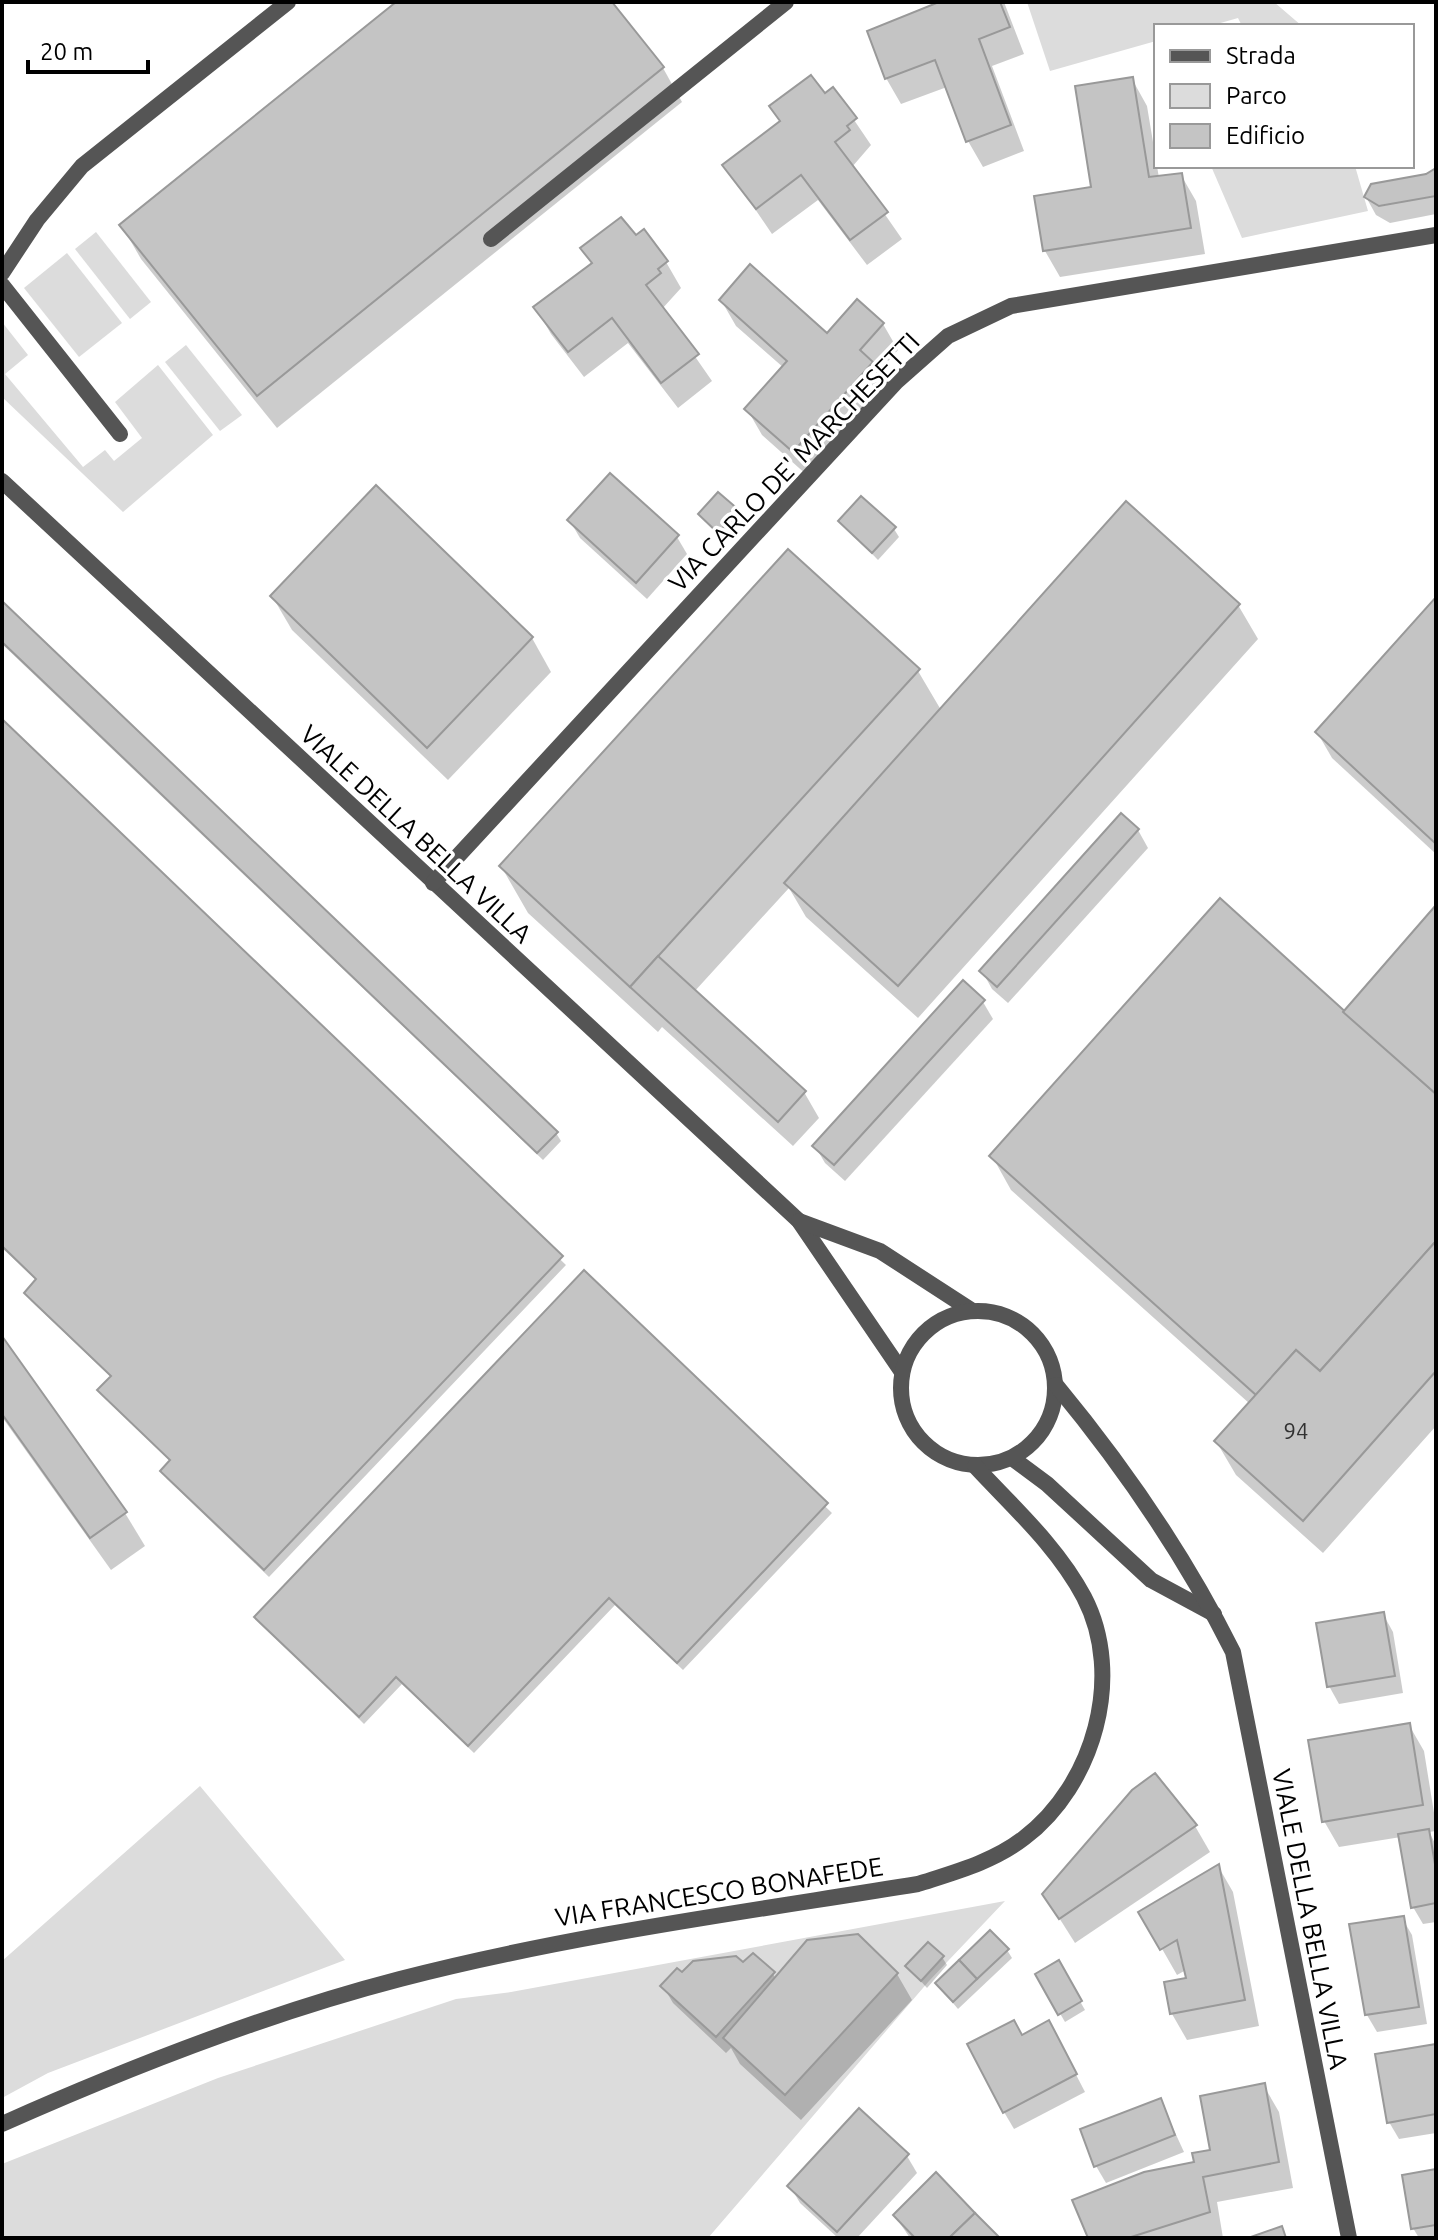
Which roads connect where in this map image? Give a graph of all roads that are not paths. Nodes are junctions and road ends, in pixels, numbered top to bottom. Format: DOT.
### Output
graph roads {
  1 [pos="288,2"];
  2 [pos="786,2"];
  3 [pos="1436,235"];
  4 [pos="491,239"];
  5 [pos="2,273"];
  6 [pos="2,285"];
  7 [pos="120,434"];
  8 [pos="2,481"];
  9 [pos="433,883"];
  10 [pos="799,1221"];
  11 [pos="971,1310"];
  12 [pos="902,1372"];
  13 [pos="1056,1385"];
  14 [pos="1012,1458"];
  15 [pos="975,1466"];
  16 [pos="1214,1614"];
  17 [pos="2,2124"];
  18 [pos="1349,2238"];
  1 -- 5 [label="street"];
  2 -- 4 [label="street"];
  3 -- 9 [label="street, VIA CARLO DE' MARCHESETTI"];
  6 -- 7 [label="street"];
  8 -- 9 [label="street, VIALE DELLA BELLA VILLA"];
  9 -- 10 [label="street, VIALE DELLA BELLA VILLA"];
  10 -- 11 [label="street, VIALE DELLA BELLA VILLA"];
  10 -- 12 [label="street, VIALE DELLA BELLA VILLA"];
  11 -- 12 [label="street"];
  11 -- 13 [label="street, VIALE DELLA BELLA VILLA"];
  12 -- 15 [label="street"];
  13 -- 14 [label="street"];
  13 -- 16 [label="street, VIALE DELLA BELLA VILLA"];
  14 -- 15 [label="street"];
  14 -- 16 [label="street"];
  15 -- 17 [label="street, VIA FRANCESCO BONAFEDE"];
  16 -- 18 [label="street, VIALE DELLA BELLA VILLA"];
}
